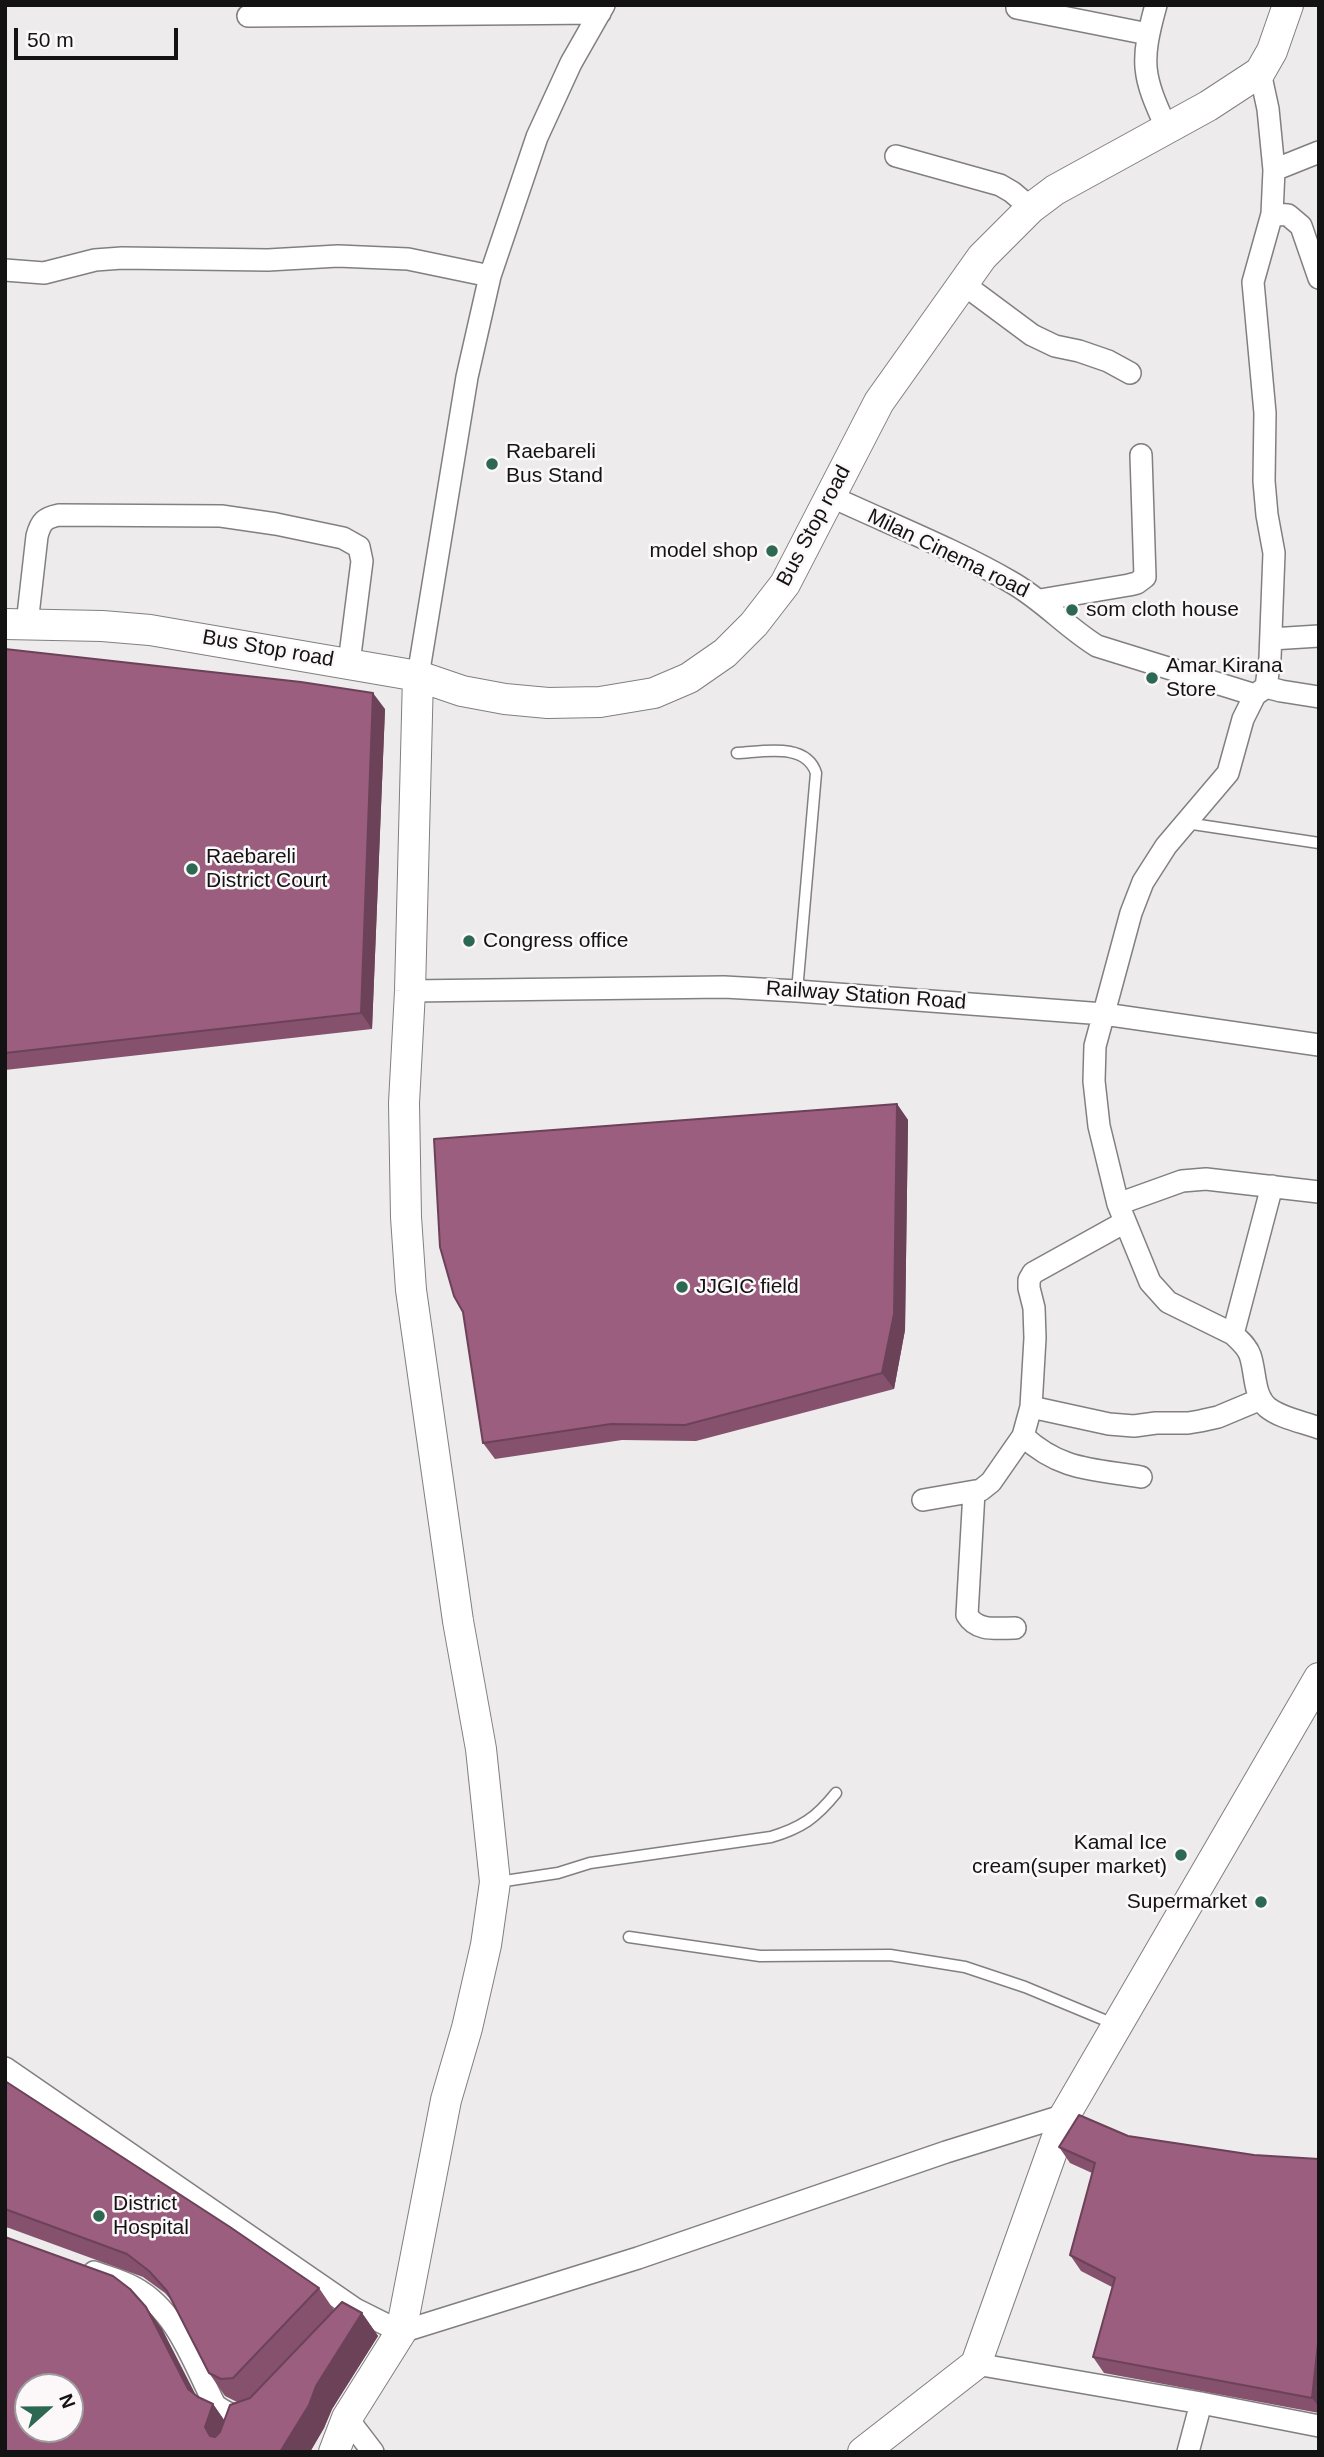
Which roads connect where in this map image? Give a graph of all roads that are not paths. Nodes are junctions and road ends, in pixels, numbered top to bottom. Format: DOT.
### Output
graph roads {
  1 [pos="1156,5"];
  2 [pos="1288,5"];
  3 [pos="1017,8"];
  4 [pos="602,9"];
  5 [pos="248,16"];
  6 [pos="1148,34"];
  7 [pos="1260,72"];
  8 [pos="1167,129"];
  9 [pos="1319,152"];
  10 [pos="896,156"];
  11 [pos="1274,170"];
  12 [pos="1031,208"];
  13 [pos="1272,214"];
  14 [pos="5,270"];
  15 [pos="490,276"];
  16 [pos="1319,278"];
  17 [pos="962,283"];
  18 [pos="1130,373"];
  19 [pos="1141,455"];
  20 [pos="830,496"];
  21 [pos="1040,600"];
  22 [pos="16,624"];
  23 [pos="1319,636"];
  24 [pos="1271,639"];
  25 [pos="349,663"];
  26 [pos="418,676"];
  27 [pos="1261,691"];
  28 [pos="1319,696"];
  29 [pos="737,753"];
  30 [pos="1186,823"];
  31 [pos="1319,843"];
  32 [pos="410,991"];
  33 [pos="797,991"];
  34 [pos="1104,1014"];
  35 [pos="1319,1045"];
  36 [pos="1272,1186"];
  37 [pos="1319,1192"];
  38 [pos="1122,1213"];
  39 [pos="1233,1334"];
  40 [pos="1261,1399"];
  41 [pos="1031,1407"];
  42 [pos="1319,1428"];
  43 [pos="1023,1436"];
  44 [pos="1141,1477"];
  45 [pos="974,1492"];
  46 [pos="923,1500"];
  47 [pos="1015,1628"];
  48 [pos="1319,1678"];
  49 [pos="1311,1707"];
  50 [pos="836,1793"];
  51 [pos="495,1882"];
  52 [pos="629,1937"];
  53 [pos="1117,2025"];
  54 [pos="5,2068"];
  55 [pos="1065,2115"];
  56 [pos="77,2265"];
  57 [pos="355,2309"];
  58 [pos="338,2328"];
  59 [pos="401,2332"];
  60 [pos="976,2364"];
  61 [pos="271,2398"];
  62 [pos="1201,2403"];
  63 [pos="347,2418"];
  64 [pos="1319,2426"];
  65 [pos="334,2452"];
  66 [pos="373,2452"];
  67 [pos="863,2452"];
  68 [pos="1188,2452"];
  1 -- 6 [label="street"];
  2 -- 7 [label="street, Bus Stop road"];
  3 -- 6 [label="street"];
  4 -- 5 [label="street"];
  4 -- 15 [label="street"];
  6 -- 8 [label="street"];
  7 -- 8 [label="street, Bus Stop road"];
  7 -- 11 [label="street"];
  8 -- 12 [label="street, Bus Stop road"];
  9 -- 11 [label="street"];
  10 -- 12 [label="street"];
  11 -- 13 [label="street"];
  12 -- 17 [label="street, Bus Stop road"];
  13 -- 16 [label="street"];
  13 -- 24 [label="street"];
  14 -- 15 [label="street"];
  15 -- 26 [label="street"];
  17 -- 18 [label="street"];
  17 -- 20 [label="street, Bus Stop road"];
  19 -- 21 [label="street"];
  20 -- 21 [label="street, Milan Cinema road"];
  20 -- 26 [label="street, Bus Stop road"];
  21 -- 27 [label="street, Milan Cinema road"];
  22 -- 25 [label="street, Bus Stop road"];
  22 -- 25 [label="street"];
  23 -- 24 [label="street"];
  24 -- 27 [label="street"];
  25 -- 26 [label="street, Bus Stop road"];
  26 -- 32 [label="street"];
  27 -- 28 [label="street, Milan Cinema road"];
  27 -- 30 [label="street"];
  29 -- 33 [label="lane"];
  30 -- 31 [label="lane"];
  30 -- 34 [label="street"];
  32 -- 33 [label="street, Railway Station Road"];
  32 -- 51 [label="street"];
  33 -- 34 [label="street, Railway Station Road"];
  34 -- 35 [label="street, Railway Station Road"];
  34 -- 38 [label="street"];
  36 -- 37 [label="street"];
  36 -- 38 [label="street"];
  36 -- 39 [label="street"];
  38 -- 39 [label="street"];
  38 -- 41 [label="street"];
  39 -- 40 [label="street"];
  40 -- 41 [label="street"];
  40 -- 42 [label="street"];
  41 -- 43 [label="street"];
  43 -- 44 [label="street"];
  43 -- 45 [label="street"];
  45 -- 46 [label="street"];
  45 -- 47 [label="street"];
  48 -- 49 [label="street"];
  49 -- 53 [label="street"];
  50 -- 51 [label="lane"];
  51 -- 59 [label="street"];
  52 -- 53 [label="lane"];
  53 -- 55 [label="street"];
  54 -- 57 [label="street"];
  55 -- 59 [label="street"];
  55 -- 60 [label="street"];
  56 -- 61 [label="street"];
  57 -- 58 [label="street"];
  57 -- 59 [label="street"];
  59 -- 63 [label="street"];
  60 -- 62 [label="street"];
  60 -- 67 [label="street"];
  62 -- 64 [label="street"];
  62 -- 68 [label="street"];
  63 -- 65 [label="street"];
  63 -- 66 [label="street"];
}
